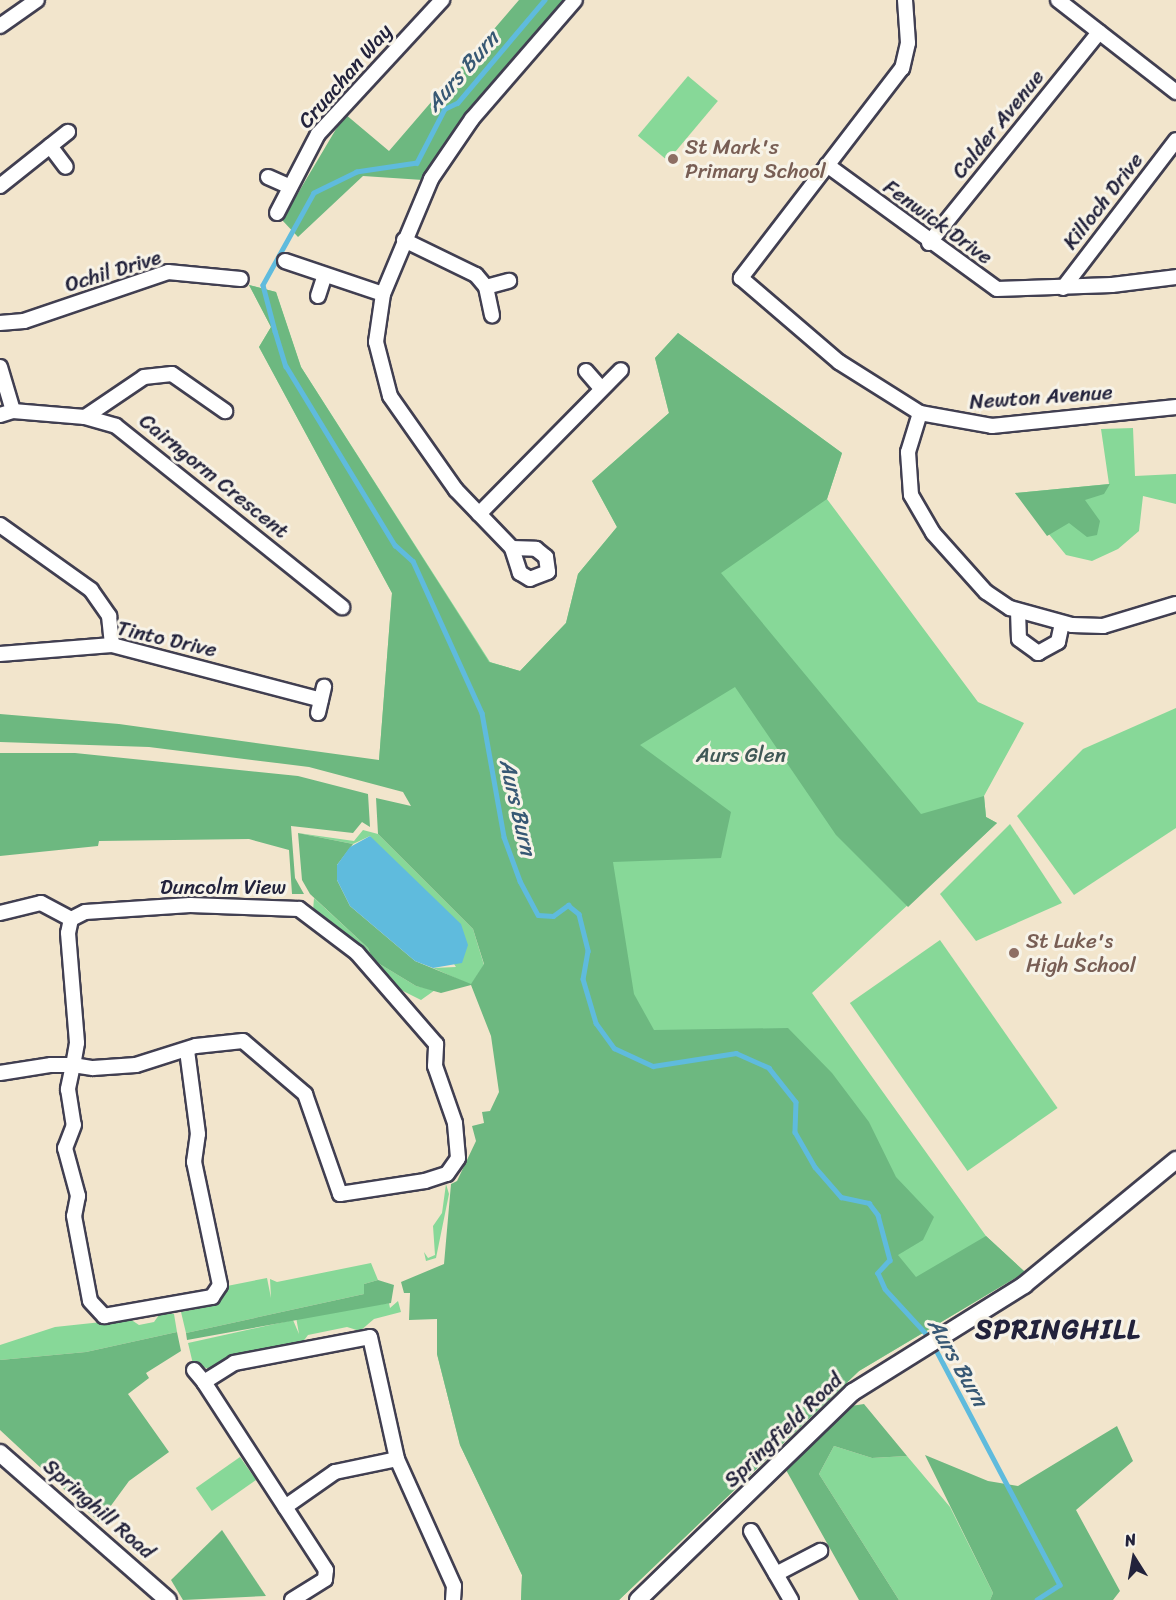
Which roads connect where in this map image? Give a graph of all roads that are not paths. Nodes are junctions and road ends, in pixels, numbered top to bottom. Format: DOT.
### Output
graph roads {
  1 [pos="37,0"];
  2 [pos="442,0"];
  3 [pos="575,0"];
  4 [pos="905,0"];
  5 [pos="1058,0"];
  6 [pos="2,20"];
  7 [pos="1099,32"];
  8 [pos="1176,92"];
  9 [pos="68,132"];
  10 [pos="1176,140"];
  11 [pos="50,146"];
  12 [pos="826,165"];
  13 [pos="66,166"];
  14 [pos="268,177"];
  15 [pos="0,186"];
  16 [pos="290,187"];
  17 [pos="277,213"];
  18 [pos="404,240"];
  19 [pos="928,243"];
  20 [pos="285,261"];
  21 [pos="325,274"];
  22 [pos="1176,276"];
  23 [pos="241,279"];
  24 [pos="509,281"];
  25 [pos="486,287"];
  26 [pos="1063,288"];
  27 [pos="383,294"];
  28 [pos="318,296"];
  29 [pos="492,315"];
  30 [pos="0,323"];
  31 [pos="0,367"];
  32 [pos="621,370"];
  33 [pos="586,371"];
  34 [pos="601,388"];
  35 [pos="1176,406"];
  36 [pos="225,411"];
  37 [pos="7,413"];
  38 [pos="920,413"];
  39 [pos="85,417"];
  40 [pos="479,514"];
  41 [pos="0,525"];
  42 [pos="512,548"];
  43 [pos="1176,604"];
  44 [pos="342,607"];
  45 [pos="1018,611"];
  46 [pos="1062,624"];
  47 [pos="111,645"];
  48 [pos="0,654"];
  49 [pos="321,700"];
  50 [pos="0,914"];
  51 [pos="71,919"];
  52 [pos="187,1050"];
  53 [pos="73,1065"];
  54 [pos="0,1073"];
  55 [pos="1176,1160"];
  56 [pos="194,1370"];
  57 [pos="204,1382"];
  58 [pos="0,1453"];
  59 [pos="397,1460"];
  60 [pos="285,1507"];
  61 [pos="752,1531"];
  62 [pos="820,1551"];
  63 [pos="776,1574"];
  64 [pos="168,1600"];
  65 [pos="292,1600"];
  66 [pos="453,1600"];
  67 [pos="638,1600"];
  68 [pos="790,1600"];
  1 -- 6 [label="street"];
  2 -- 16 [label="street, Cruachan Way"];
  3 -- 18 [label="street"];
  4 -- 12 [label="street"];
  5 -- 7 [label="street"];
  7 -- 8 [label="street"];
  7 -- 19 [label="street, Calder Avenue"];
  9 -- 11 [label="street"];
  10 -- 26 [label="street, Killoch Drive"];
  11 -- 13 [label="street"];
  11 -- 15 [label="street"];
  12 -- 19 [label="street, Fenwick Drive"];
  12 -- 38 [label="street, Newton Avenue"];
  14 -- 16 [label="street"];
  16 -- 17 [label="street, Cruachan Way"];
  18 -- 25 [label="street"];
  18 -- 27 [label="street"];
  19 -- 26 [label="street, Fenwick Drive"];
  20 -- 21 [label="street"];
  21 -- 27 [label="street"];
  21 -- 28 [label="street"];
  22 -- 26 [label="street, Fenwick Drive"];
  23 -- 30 [label="street, Ochil Drive"];
  24 -- 25 [label="street"];
  25 -- 29 [label="street"];
  27 -- 40 [label="street"];
  31 -- 37 [label="street"];
  32 -- 34 [label="street"];
  33 -- 34 [label="street"];
  34 -- 40 [label="street"];
  35 -- 38 [label="street, Newton Avenue"];
  36 -- 39 [label="street"];
  37 -- 39 [label="street, Cairngorm Crescent"];
  38 -- 45 [label="street"];
  39 -- 44 [label="street, Cairngorm Crescent"];
  40 -- 42 [label="street"];
  41 -- 47 [label="street"];
  43 -- 46 [label="street"];
  45 -- 46 [label="street"];
  45 -- 46 [label="street"];
  47 -- 48 [label="street, Tinto Drive"];
  47 -- 49 [label="street, Tinto Drive"];
  50 -- 51 [label="street"];
  51 -- 52 [label="street, Duncolm View"];
  51 -- 53 [label="street"];
  52 -- 53 [label="street, Duncolm View"];
  52 -- 53 [label="street"];
  53 -- 54 [label="street, Duncolm View"];
  55 -- 67 [label="street, Springfield Road"];
  56 -- 57 [label="street"];
  57 -- 59 [label="street"];
  57 -- 60 [label="street"];
  58 -- 64 [label="street, Springhill Road"];
  59 -- 60 [label="street"];
  59 -- 66 [label="street"];
  60 -- 65 [label="street"];
  61 -- 63 [label="street"];
  62 -- 63 [label="street"];
  63 -- 68 [label="street"];
}
